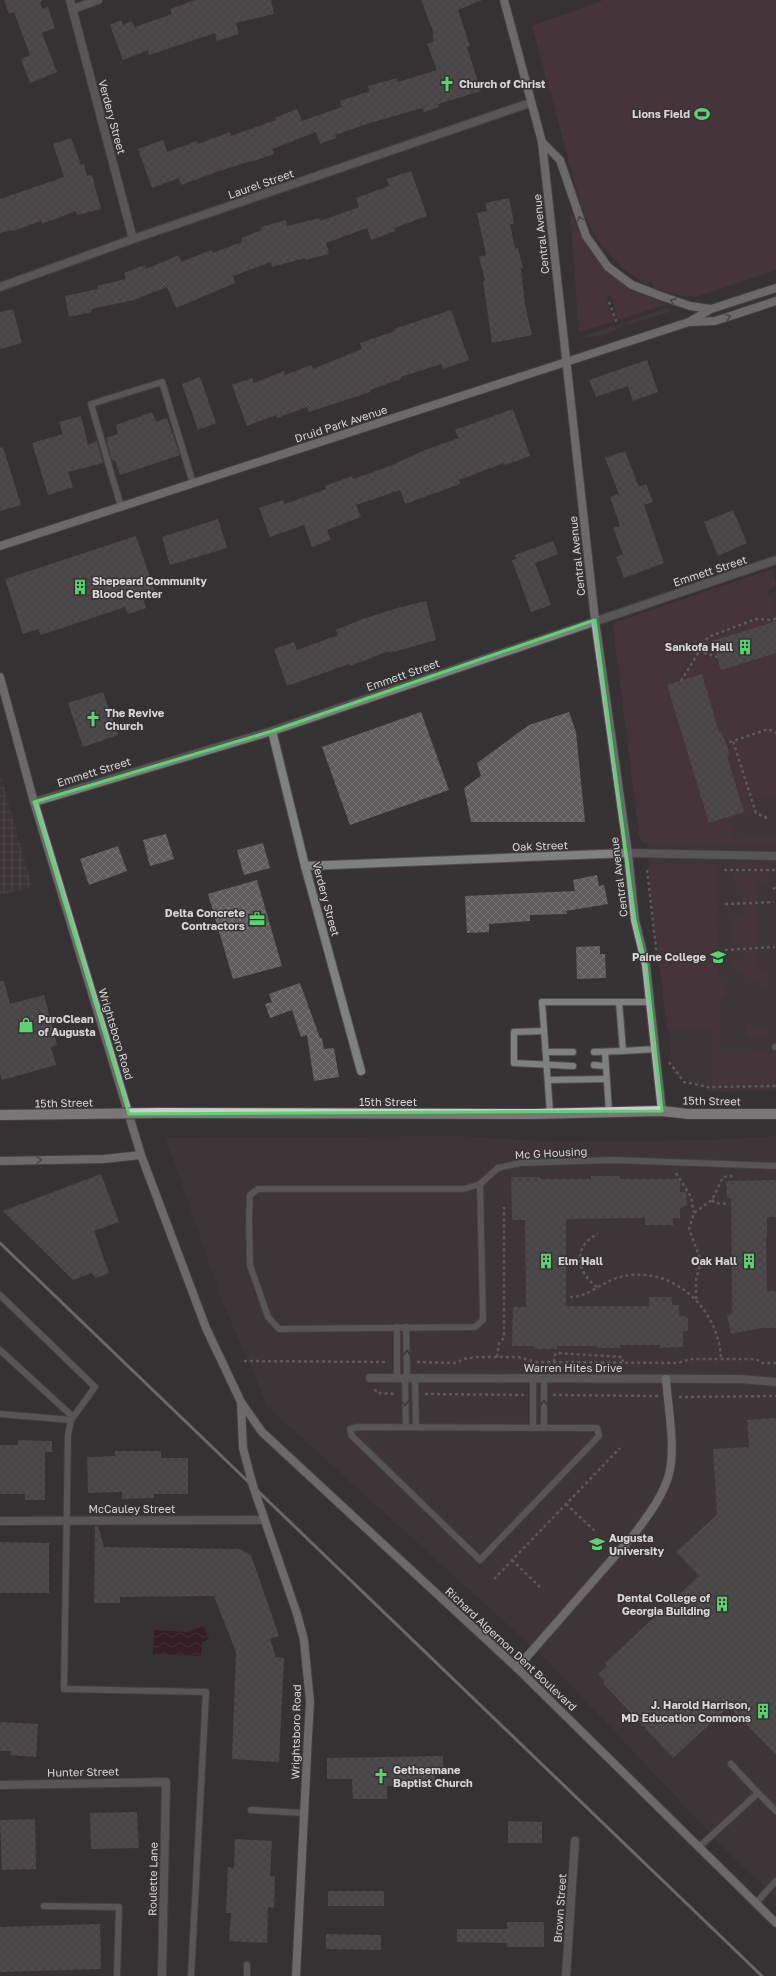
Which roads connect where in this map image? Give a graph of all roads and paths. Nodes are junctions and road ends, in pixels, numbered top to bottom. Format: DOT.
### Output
graph roads {
  1 [pos="70,0"];
  2 [pos="98,0"];
  3 [pos="504,0"];
  4 [pos="73,9"];
  5 [pos="530,103"];
  6 [pos="542,142"];
  7 [pos="133,239"];
  8 [pos="0,287"];
  9 [pos="776,288"];
  10 [pos="776,301"];
  11 [pos="609,302"];
  12 [pos="711,309"];
  13 [pos="689,322"];
  14 [pos="617,323"];
  15 [pos="567,363"];
  16 [pos="193,483"];
  17 [pos="121,507"];
  18 [pos="0,546"];
  19 [pos="775,563"];
  20 [pos="776,618"];
  21 [pos="596,620"];
  22 [pos="698,651"];
  23 [pos="717,657"];
  24 [pos="0,676"];
  25 [pos="681,681"];
  26 [pos="272,731"];
  27 [pos="776,733"];
  28 [pos="733,740"];
  29 [pos="729,742"];
  30 [pos="34,802"];
  31 [pos="767,818"];
  32 [pos="628,853"];
  33 [pos="776,856"];
  34 [pos="305,866"];
  35 [pos="647,870"];
  36 [pos="724,870"];
  37 [pos="776,870"];
  38 [pos="774,902"];
  39 [pos="725,904"];
  40 [pos="775,948"];
  41 [pos="725,950"];
  42 [pos="658,962"];
  43 [pos="619,1002"];
  44 [pos="650,1002"];
  45 [pos="544,1031"];
  46 [pos="656,1049"];
  47 [pos="623,1051"];
  48 [pos="546,1052"];
  49 [pos="573,1052"];
  50 [pos="594,1052"];
  51 [pos="605,1052"];
  52 [pos="668,1054"];
  53 [pos="546,1064"];
  54 [pos="594,1065"];
  55 [pos="573,1066"];
  56 [pos="606,1066"];
  57 [pos="361,1071"];
  58 [pos="606,1079"];
  59 [pos="548,1080"];
  60 [pos="776,1086"];
  61 [pos="609,1112"];
  62 [pos="662,1112"];
  63 [pos="550,1113"];
  64 [pos="776,1114"];
  65 [pos="0,1116"];
  66 [pos="141,1155"];
  67 [pos="0,1161"];
  68 [pos="776,1166"];
  69 [pos="670,1173"];
  70 [pos="740,1176"];
  71 [pos="480,1184"];
  72 [pos="712,1200"];
  73 [pos="729,1204"];
  74 [pos="504,1207"];
  75 [pos="694,1213"];
  76 [pos="598,1234"];
  77 [pos="597,1287"];
  78 [pos="0,1295"];
  79 [pos="570,1297"];
  80 [pos="696,1300"];
  81 [pos="397,1327"];
  82 [pos="406,1327"];
  83 [pos="0,1350"];
  84 [pos="497,1357"];
  85 [pos="721,1359"];
  86 [pos="244,1361"];
  87 [pos="397,1362"];
  88 [pos="407,1362"];
  89 [pos="554,1362"];
  90 [pos="623,1362"];
  91 [pos="776,1363"];
  92 [pos="370,1378"];
  93 [pos="406,1378"];
  94 [pos="533,1379"];
  95 [pos="544,1379"];
  96 [pos="666,1379"];
  97 [pos="776,1382"];
  98 [pos="235,1389"];
  99 [pos="405,1394"];
  100 [pos="415,1394"];
  101 [pos="533,1395"];
  102 [pos="545,1395"];
  103 [pos="667,1396"];
  104 [pos="776,1396"];
  105 [pos="241,1402"];
  106 [pos="0,1414"];
  107 [pos="72,1419"];
  108 [pos="406,1427"];
  109 [pos="416,1427"];
  110 [pos="533,1427"];
  111 [pos="544,1427"];
  112 [pos="620,1448"];
  113 [pos="566,1504"];
  114 [pos="67,1520"];
  115 [pos="264,1520"];
  116 [pos="0,1521"];
  117 [pos="596,1532"];
  118 [pos="512,1560"];
  119 [pos="494,1579"];
  120 [pos="542,1589"];
  121 [pos="517,1668"];
  122 [pos="731,1764"];
  123 [pos="166,1782"];
  124 [pos="0,1785"];
  125 [pos="758,1792"];
  126 [pos="251,1810"];
  127 [pos="776,1812"];
  128 [pos="304,1813"];
  129 [pos="575,1841"];
  130 [pos="699,1847"];
  131 [pos="776,1882"];
  132 [pos="756,1903"];
  133 [pos="44,1906"];
  134 [pos="776,1923"];
  135 [pos="247,1965"];
  136 [pos="117,1976"];
  137 [pos="162,1976"];
  138 [pos="190,1976"];
  139 [pos="247,1976"];
  140 [pos="296,1976"];
  141 [pos="566,1976"];
  1 -- 4 [label="street, Verdery Street"];
  2 -- 4 [label="street"];
  3 -- 5 [label="main road, Central Avenue"];
  4 -- 7 [label="street, Verdery Street"];
  5 -- 6 [label="main road, Central Avenue"];
  5 -- 7 [label="street, Laurel Street"];
  12 -- 6 [label="main road, one-way"];
  6 -- 15 [label="main road, Central Avenue"];
  7 -- 8 [label="street, Laurel Street"];
  9 -- 12 [label="main road, Druid Park Avenue"];
  13 -- 10 [label="main road, Druid Park Avenue, one-way"];
  11 -- 14 [label="path"];
  12 -- 13 [label="main road, Druid Park Avenue"];
  13 -- 15 [label="main road, Druid Park Avenue"];
  15 -- 16 [label="main road, Druid Park Avenue"];
  15 -- 21 [label="main road, Central Avenue"];
  16 -- 17 [label="main road, Druid Park Avenue"];
  16 -- 17 [label="lane"];
  17 -- 18 [label="main road, Druid Park Avenue"];
  19 -- 21 [label="street, Emmett Street"];
  20 -- 22 [label="path"];
  21 -- 26 [label="street, Emmett Street"];
  21 -- 32 [label="main road, Central Avenue"];
  22 -- 23 [label="path"];
  22 -- 25 [label="path"];
  24 -- 30 [label="main road, Wrightsboro Road"];
  26 -- 30 [label="street, Emmett Street"];
  26 -- 34 [label="street, Verdery Street"];
  27 -- 28 [label="path"];
  28 -- 29 [label="path"];
  28 -- 31 [label="path"];
  30 -- 66 [label="main road, Wrightsboro Road"];
  32 -- 33 [label="street, Oak Street"];
  32 -- 34 [label="street, Oak Street"];
  32 -- 44 [label="main road, Central Avenue"];
  34 -- 57 [label="street, Verdery Street"];
  35 -- 42 [label="path"];
  36 -- 37 [label="path"];
  38 -- 39 [label="path"];
  40 -- 41 [label="path"];
  43 -- 44 [label="lane"];
  43 -- 45 [label="lane"];
  43 -- 47 [label="lane"];
  44 -- 46 [label="main road, Central Avenue"];
  45 -- 48 [label="lane"];
  45 -- 53 [label="lane"];
  46 -- 47 [label="lane"];
  46 -- 62 [label="main road, Central Avenue"];
  47 -- 51 [label="lane"];
  48 -- 49 [label="lane"];
  48 -- 53 [label="lane"];
  50 -- 51 [label="lane"];
  51 -- 56 [label="lane"];
  52 -- 60 [label="path"];
  53 -- 55 [label="lane"];
  53 -- 59 [label="lane"];
  54 -- 56 [label="lane"];
  56 -- 58 [label="lane"];
  58 -- 59 [label="lane"];
  58 -- 61 [label="lane"];
  59 -- 63 [label="lane"];
  61 -- 62 [label="main road, 15th Street"];
  61 -- 63 [label="main road, 15th Street"];
  62 -- 64 [label="main road, 15th Street"];
  63 -- 65 [label="main road, 15th Street, bridge"];
  67 -- 66 [label="main road, one-way"];
  66 -- 98 [label="main road, Wrightsboro Road"];
  68 -- 71 [label="lane, Mc G Housing"];
  69 -- 75 [label="path"];
  70 -- 72 [label="path"];
  71 -- 81 [label="lane"];
  71 -- 82 [label="lane"];
  72 -- 73 [label="path"];
  72 -- 75 [label="path"];
  74 -- 84 [label="path"];
  75 -- 80 [label="path"];
  76 -- 77 [label="path"];
  77 -- 79 [label="path"];
  77 -- 80 [label="path"];
  78 -- 107 [label="lane"];
  80 -- 85 [label="path"];
  81 -- 82 [label="lane"];
  81 -- 87 [label="lane"];
  88 -- 82 [label="lane, one-way"];
  83 -- 107 [label="lane"];
  84 -- 88 [label="path"];
  84 -- 89 [label="path"];
  85 -- 90 [label="path"];
  85 -- 91 [label="path"];
  86 -- 87 [label="path"];
  87 -- 93 [label="lane"];
  88 -- 93 [label="lane"];
  89 -- 90 [label="path"];
  89 -- 90 [label="path"];
  92 -- 93 [label="street, Warren Hites Drive"];
  92 -- 99 [label="path"];
  93 -- 94 [label="street, Warren Hites Drive"];
  93 -- 99 [label="lane"];
  93 -- 100 [label="lane"];
  94 -- 95 [label="street, Warren Hites Drive"];
  94 -- 101 [label="lane"];
  95 -- 96 [label="street, Warren Hites Drive"];
  95 -- 102 [label="lane"];
  96 -- 97 [label="street, Warren Hites Drive"];
  96 -- 103 [label="main road"];
  98 -- 105 [label="main road, Richard Algernon Dent Boulevard"];
  99 -- 108 [label="lane, one-way"];
  100 -- 101 [label="path"];
  100 -- 109 [label="lane"];
  101 -- 110 [label="lane"];
  102 -- 103 [label="path"];
  111 -- 102 [label="lane, one-way"];
  103 -- 104 [label="path"];
  103 -- 121 [label="main road"];
  105 -- 115 [label="main road, Wrightsboro Road"];
  105 -- 121 [label="main road, Richard Algernon Dent Boulevard"];
  106 -- 107 [label="lane"];
  107 -- 114 [label="lane"];
  108 -- 109 [label="lane"];
  108 -- 111 [label="lane"];
  109 -- 110 [label="lane"];
  110 -- 111 [label="lane"];
  112 -- 113 [label="path"];
  113 -- 117 [label="path"];
  113 -- 118 [label="path"];
  114 -- 115 [label="street, McCauley Street"];
  114 -- 116 [label="street, McCauley Street"];
  114 -- 138 [label="lane"];
  115 -- 128 [label="main road, Wrightsboro Road"];
  118 -- 119 [label="path"];
  118 -- 120 [label="path"];
  121 -- 130 [label="main road, Richard Algernon Dent Boulevard"];
  122 -- 125 [label="lane"];
  123 -- 124 [label="street, Hunter Street"];
  123 -- 137 [label="street, Roulette Lane"];
  125 -- 127 [label="lane"];
  125 -- 130 [label="lane"];
  126 -- 128 [label="lane"];
  128 -- 140 [label="main road, Wrightsboro Road"];
  129 -- 141 [label="street, Brown Street"];
  130 -- 132 [label="main road, Richard Algernon Dent Boulevard"];
  131 -- 132 [label="lane"];
  132 -- 134 [label="main road, Richard Algernon Dent Boulevard"];
  133 -- 136 [label="lane"];
  135 -- 139 [label="lane"];
}
